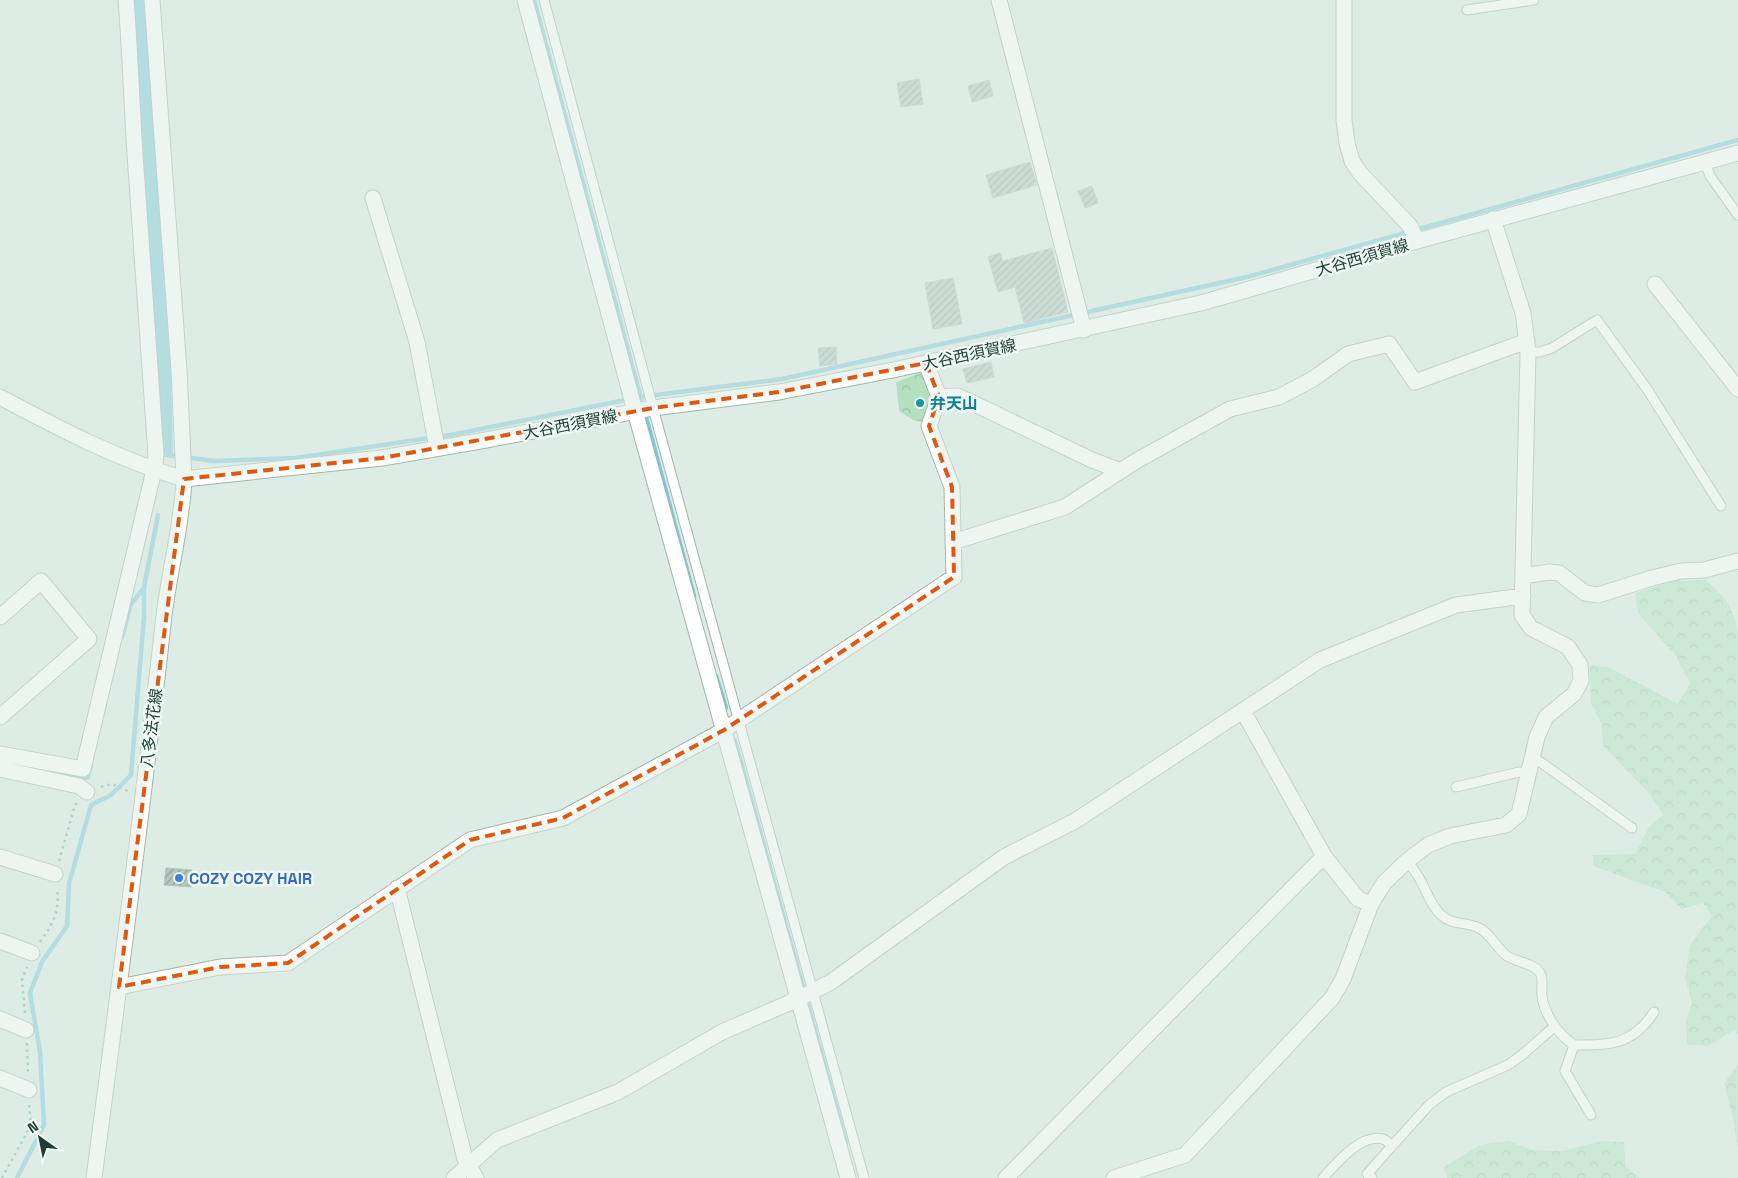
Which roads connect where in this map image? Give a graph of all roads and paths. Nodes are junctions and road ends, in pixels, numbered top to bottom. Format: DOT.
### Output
graph roads {
  1 [pos="126,0"];
  2 [pos="152,0"];
  3 [pos="525,0"];
  4 [pos="544,0"];
  5 [pos="999,0"];
  6 [pos="1344,0"];
  7 [pos="1534,0"];
  8 [pos="1467,10"];
  9 [pos="1738,153"];
  10 [pos="1705,162"];
  11 [pos="373,198"];
  12 [pos="1738,216"];
  13 [pos="1493,219"];
  14 [pos="1417,241"];
  15 [pos="1655,284"];
  16 [pos="1084,330"];
  17 [pos="1527,346"];
  18 [pos="926,363"];
  19 [pos="1738,388"];
  20 [pos="0,397"];
  21 [pos="939,397"];
  22 [pos="644,409"];
  23 [pos="437,448"];
  24 [pos="154,470"];
  25 [pos="1121,471"];
  26 [pos="184,479"];
  27 [pos="1722,506"];
  28 [pos="953,542"];
  29 [pos="1738,561"];
  30 [pos="1523,576"];
  31 [pos="1523,596"];
  32 [pos="0,617"];
  33 [pos="1243,711"];
  34 [pos="0,717"];
  35 [pos="739,720"];
  36 [pos="724,730"];
  37 [pos="0,754"];
  38 [pos="1530,765"];
  39 [pos="0,769"];
  40 [pos="1456,787"];
  41 [pos="87,792"];
  42 [pos="143,798"];
  43 [pos="1632,828"];
  44 [pos="1324,856"];
  45 [pos="0,857"];
  46 [pos="1407,861"];
  47 [pos="55,874"];
  48 [pos="397,888"];
  49 [pos="1371,904"];
  50 [pos="0,941"];
  51 [pos="32,954"];
  52 [pos="119,987"];
  53 [pos="805,995"];
  54 [pos="1654,1012"];
  55 [pos="0,1019"];
  56 [pos="1555,1026"];
  57 [pos="26,1030"];
  58 [pos="1574,1045"];
  59 [pos="0,1078"];
  60 [pos="28,1090"];
  61 [pos="1590,1115"];
  62 [pos="1392,1146"];
  63 [pos="472,1172"];
  64 [pos="2,1178"];
  65 [pos="94,1178"];
  66 [pos="454,1178"];
  67 [pos="848,1178"];
  68 [pos="864,1178"];
  69 [pos="1006,1178"];
  70 [pos="1114,1178"];
  71 [pos="1323,1178"];
  72 [pos="1372,1178"];
  1 -- 24 [label="street"];
  2 -- 26 [label="street, 八多法花線"];
  3 -- 22 [label="street"];
  4 -- 22 [label="lane"];
  5 -- 16 [label="street"];
  6 -- 14 [label="street"];
  7 -- 8 [label="lane"];
  9 -- 10 [label="street, 大谷西須賀線"];
  10 -- 12 [label="lane"];
  10 -- 13 [label="street, 大谷西須賀線"];
  11 -- 23 [label="street"];
  13 -- 14 [label="street, 大谷西須賀線"];
  13 -- 17 [label="street"];
  14 -- 16 [label="street, 大谷西須賀線"];
  15 -- 19 [label="street"];
  16 -- 18 [label="street, 大谷西須賀線"];
  17 -- 25 [label="street"];
  17 -- 27 [label="lane"];
  17 -- 30 [label="street"];
  18 -- 21 [label="street"];
  18 -- 22 [label="street, 大谷西須賀線"];
  20 -- 24 [label="street"];
  21 -- 25 [label="street"];
  21 -- 28 [label="street"];
  22 -- 23 [label="street, 大谷西須賀線"];
  22 -- 35 [label="lane"];
  22 -- 36 [label="street"];
  23 -- 26 [label="street, 大谷西須賀線"];
  24 -- 26 [label="street"];
  24 -- 37 [label="street"];
  25 -- 28 [label="street"];
  26 -- 42 [label="street, 八多法花線"];
  28 -- 35 [label="street"];
  29 -- 30 [label="street"];
  30 -- 31 [label="street"];
  31 -- 33 [label="street"];
  31 -- 38 [label="street"];
  32 -- 34 [label="street"];
  33 -- 44 [label="street"];
  33 -- 53 [label="street"];
  35 -- 36 [label="street"];
  35 -- 53 [label="lane"];
  36 -- 48 [label="street"];
  36 -- 53 [label="street"];
  38 -- 40 [label="lane"];
  38 -- 43 [label="lane"];
  38 -- 46 [label="street"];
  39 -- 41 [label="street"];
  41 -- 42 [label="path"];
  41 -- 47 [label="path"];
  42 -- 52 [label="street, 八多法花線"];
  44 -- 49 [label="street"];
  44 -- 69 [label="street"];
  45 -- 47 [label="street"];
  46 -- 49 [label="street"];
  46 -- 56 [label="lane"];
  47 -- 51 [label="path"];
  48 -- 52 [label="street"];
  48 -- 63 [label="street"];
  49 -- 70 [label="street"];
  50 -- 51 [label="street"];
  51 -- 57 [label="path"];
  52 -- 65 [label="street, 八多法花線"];
  53 -- 63 [label="street"];
  53 -- 67 [label="street"];
  53 -- 68 [label="lane"];
  54 -- 58 [label="lane"];
  55 -- 57 [label="street"];
  56 -- 58 [label="lane"];
  56 -- 62 [label="lane"];
  57 -- 60 [label="path"];
  58 -- 61 [label="lane"];
  59 -- 60 [label="street"];
  60 -- 64 [label="path"];
  62 -- 71 [label="lane"];
  62 -- 72 [label="lane"];
  63 -- 66 [label="street"];
}
